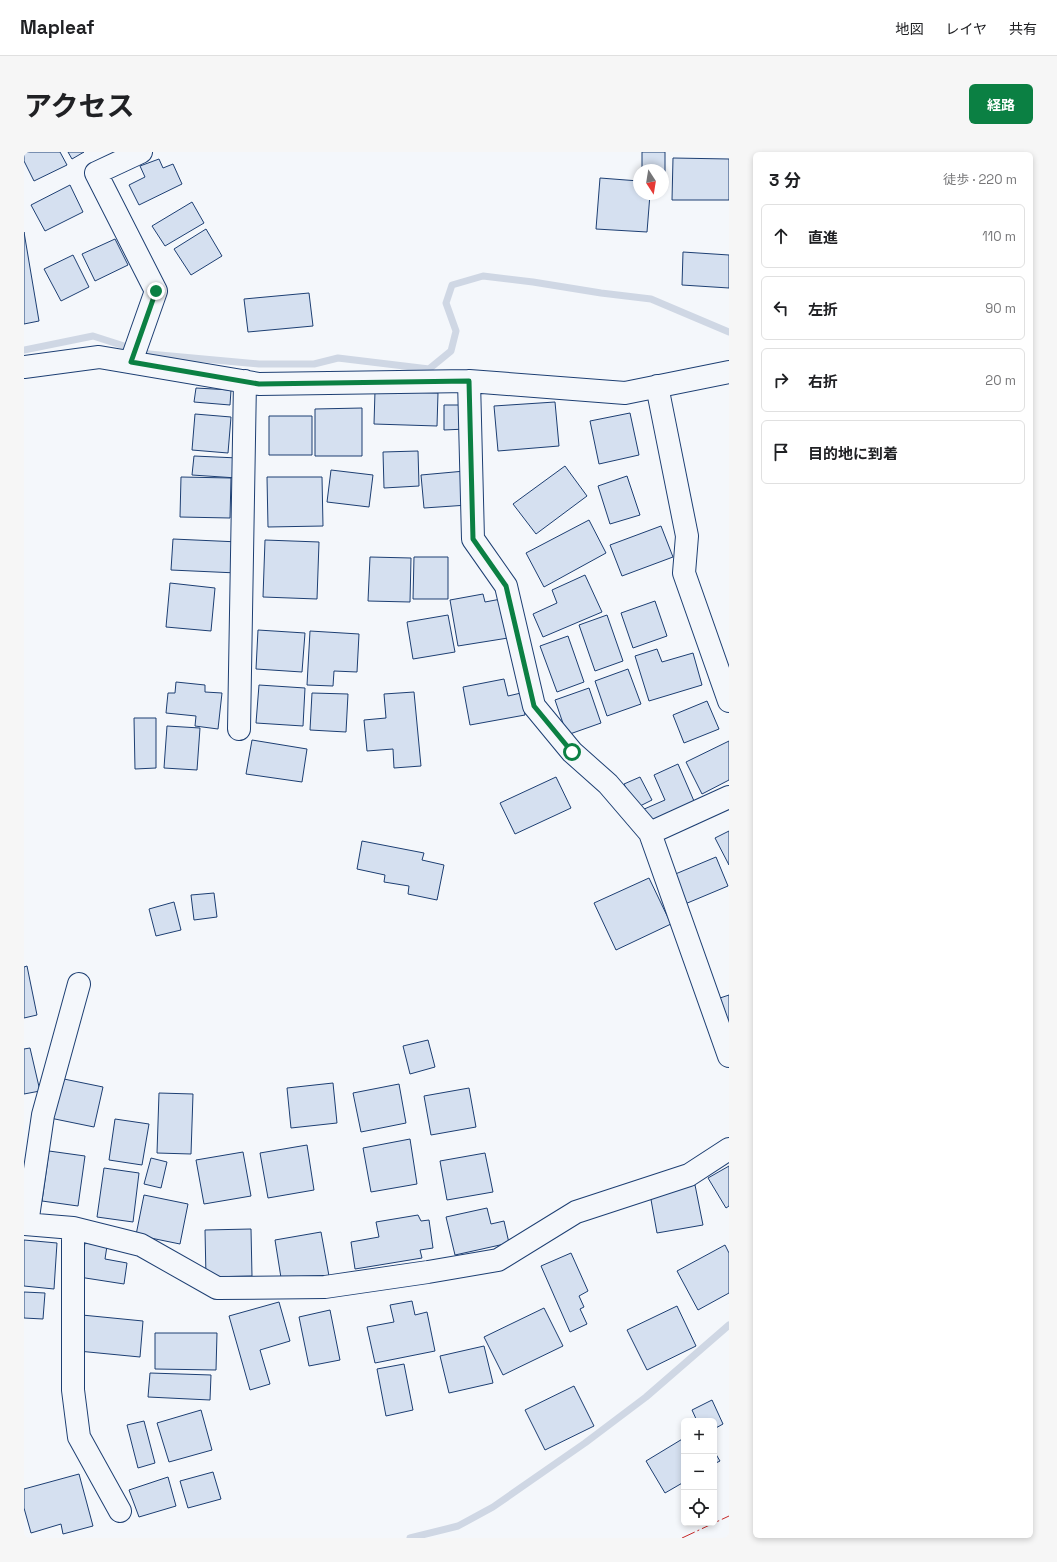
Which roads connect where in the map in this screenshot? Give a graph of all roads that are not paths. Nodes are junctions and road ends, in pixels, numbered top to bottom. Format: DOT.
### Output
graph roads {
  1 [pos="141,152"];
  2 [pos="131,362"];
  3 [pos="24,367"];
  4 [pos="729,372"];
  5 [pos="469,381"];
  6 [pos="245,382"];
  7 [pos="657,386"];
  8 [pos="729,701"];
  9 [pos="239,729"];
  10 [pos="729,797"];
  11 [pos="650,833"];
  12 [pos="79,984"];
  13 [pos="729,1056"];
  14 [pos="729,1148"];
  15 [pos="25,1224"];
  16 [pos="73,1228"];
  17 [pos="120,1511"];
  1 -- 2 [label="street"];
  2 -- 3 [label="street"];
  2 -- 6 [label="street"];
  4 -- 7 [label="street"];
  5 -- 6 [label="street"];
  5 -- 7 [label="street"];
  5 -- 11 [label="street"];
  6 -- 9 [label="street"];
  7 -- 8 [label="street"];
  10 -- 11 [label="street"];
  11 -- 13 [label="street"];
  12 -- 15 [label="street"];
  14 -- 16 [label="street"];
  15 -- 16 [label="street"];
  16 -- 17 [label="street"];
}
